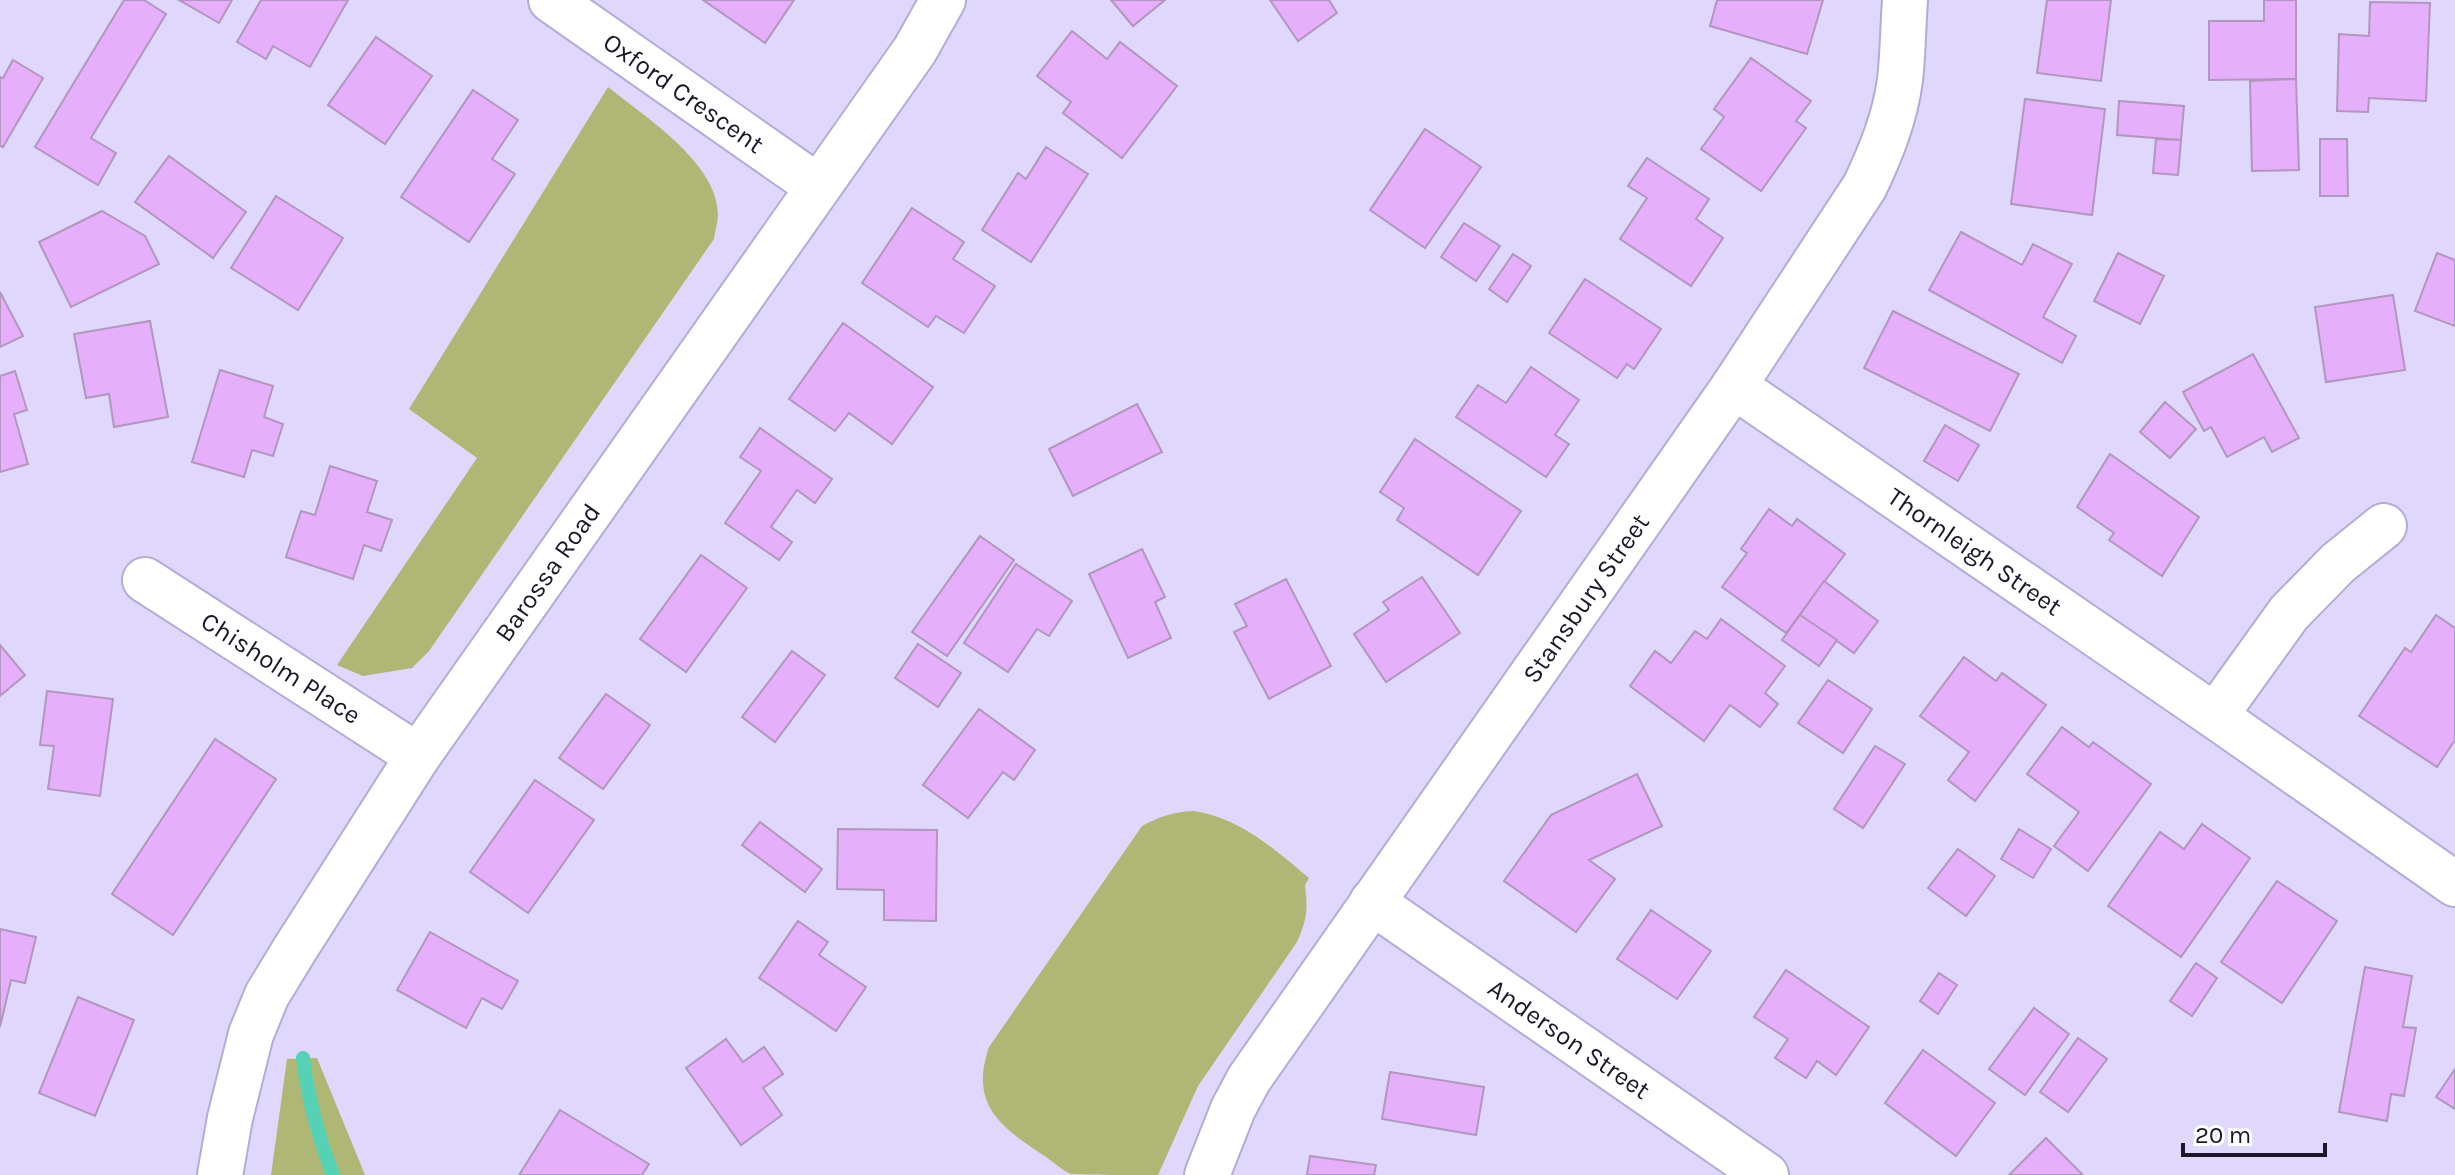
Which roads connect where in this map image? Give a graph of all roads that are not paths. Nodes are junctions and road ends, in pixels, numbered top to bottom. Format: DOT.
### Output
graph roads {
  1 [pos="551,0"];
  2 [pos="943,0"];
  3 [pos="1905,0"];
  4 [pos="817,186"];
  5 [pos="1734,386"];
  6 [pos="2384,526"];
  7 [pos="145,580"];
  8 [pos="2215,716"];
  9 [pos="418,756"];
  10 [pos="2455,884"];
  11 [pos="1372,902"];
  12 [pos="220,1175"];
  13 [pos="1207,1175"];
  14 [pos="1766,1175"];
  1 -- 4 [label="street, Oxford Crescent"];
  2 -- 4 [label="street, Barossa Road"];
  3 -- 5 [label="street, Stansbury Street"];
  4 -- 9 [label="street, Barossa Road"];
  5 -- 8 [label="street, Thornleigh Street"];
  5 -- 11 [label="street, Stansbury Street"];
  6 -- 8 [label="street"];
  7 -- 9 [label="street, Chisholm Place"];
  8 -- 10 [label="street, Thornleigh Street"];
  9 -- 12 [label="street, Barossa Road"];
  11 -- 13 [label="street, Stansbury Street"];
  11 -- 14 [label="street, Anderson Street"];
}
